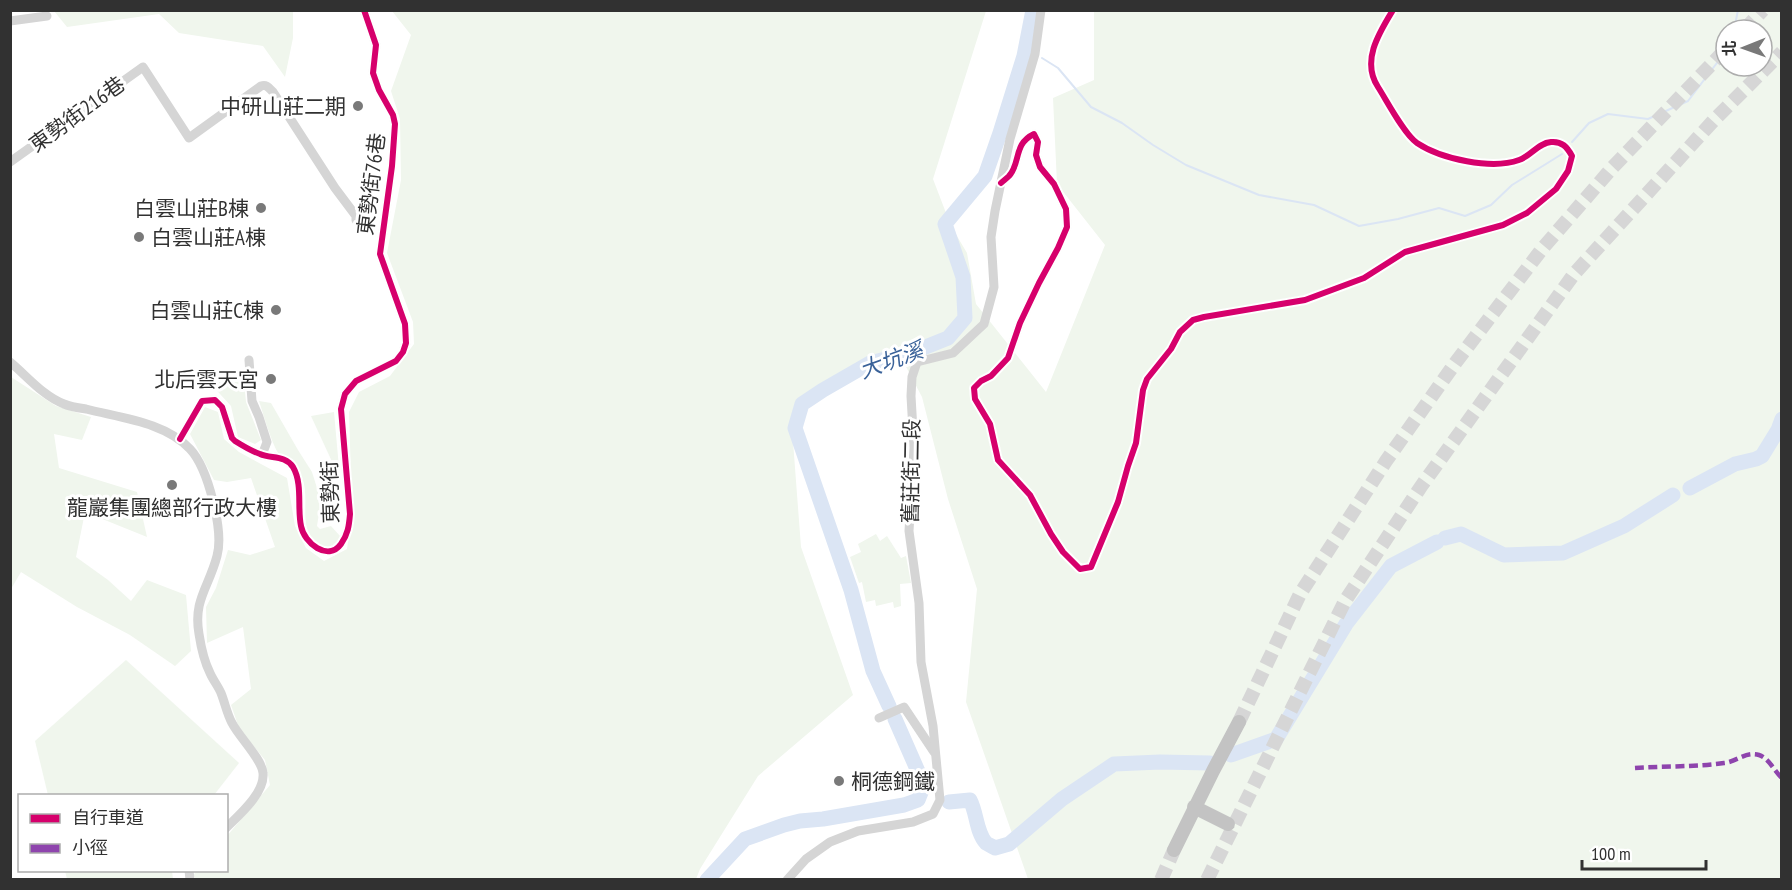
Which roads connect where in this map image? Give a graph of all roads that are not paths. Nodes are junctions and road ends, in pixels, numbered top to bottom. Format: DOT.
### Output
graph roads {
  1 [pos="364,10"];
  2 [pos="1041,10"];
  3 [pos="1393,10"];
  4 [pos="47,16"];
  5 [pos="10,21"];
  6 [pos="10,162"];
  7 [pos="1001,183"];
  8 [pos="356,220"];
  9 [pos="249,360"];
  10 [pos="396,360"];
  11 [pos="10,362"];
  12 [pos="180,439"];
  13 [pos="262,455"];
  14 [pos="879,718"];
  15 [pos="1239,722"];
  16 [pos="936,754"];
  17 [pos="1194,807"];
  18 [pos="1228,824"];
  19 [pos="228,826"];
  20 [pos="1174,850"];
  21 [pos="787,879"];
  1 -- 10 [label="street, 東勢街76巷"];
  2 -- 7 [label="street, 舊莊街二段"];
  3 -- 7 [label="street"];
  4 -- 5 [label="street"];
  6 -- 8 [label="street, 東勢街216巷"];
  7 -- 16 [label="street, 舊莊街二段"];
  9 -- 13 [label="street"];
  10 -- 13 [label="street, 東勢街"];
  11 -- 12 [label="street"];
  12 -- 13 [label="street, 東勢街"];
  12 -- 19 [label="street"];
  14 -- 16 [label="street"];
  15 -- 17 [label="highway"];
  16 -- 21 [label="street, 舊莊街二段"];
  17 -- 18 [label="highway"];
  17 -- 20 [label="highway"];
}
